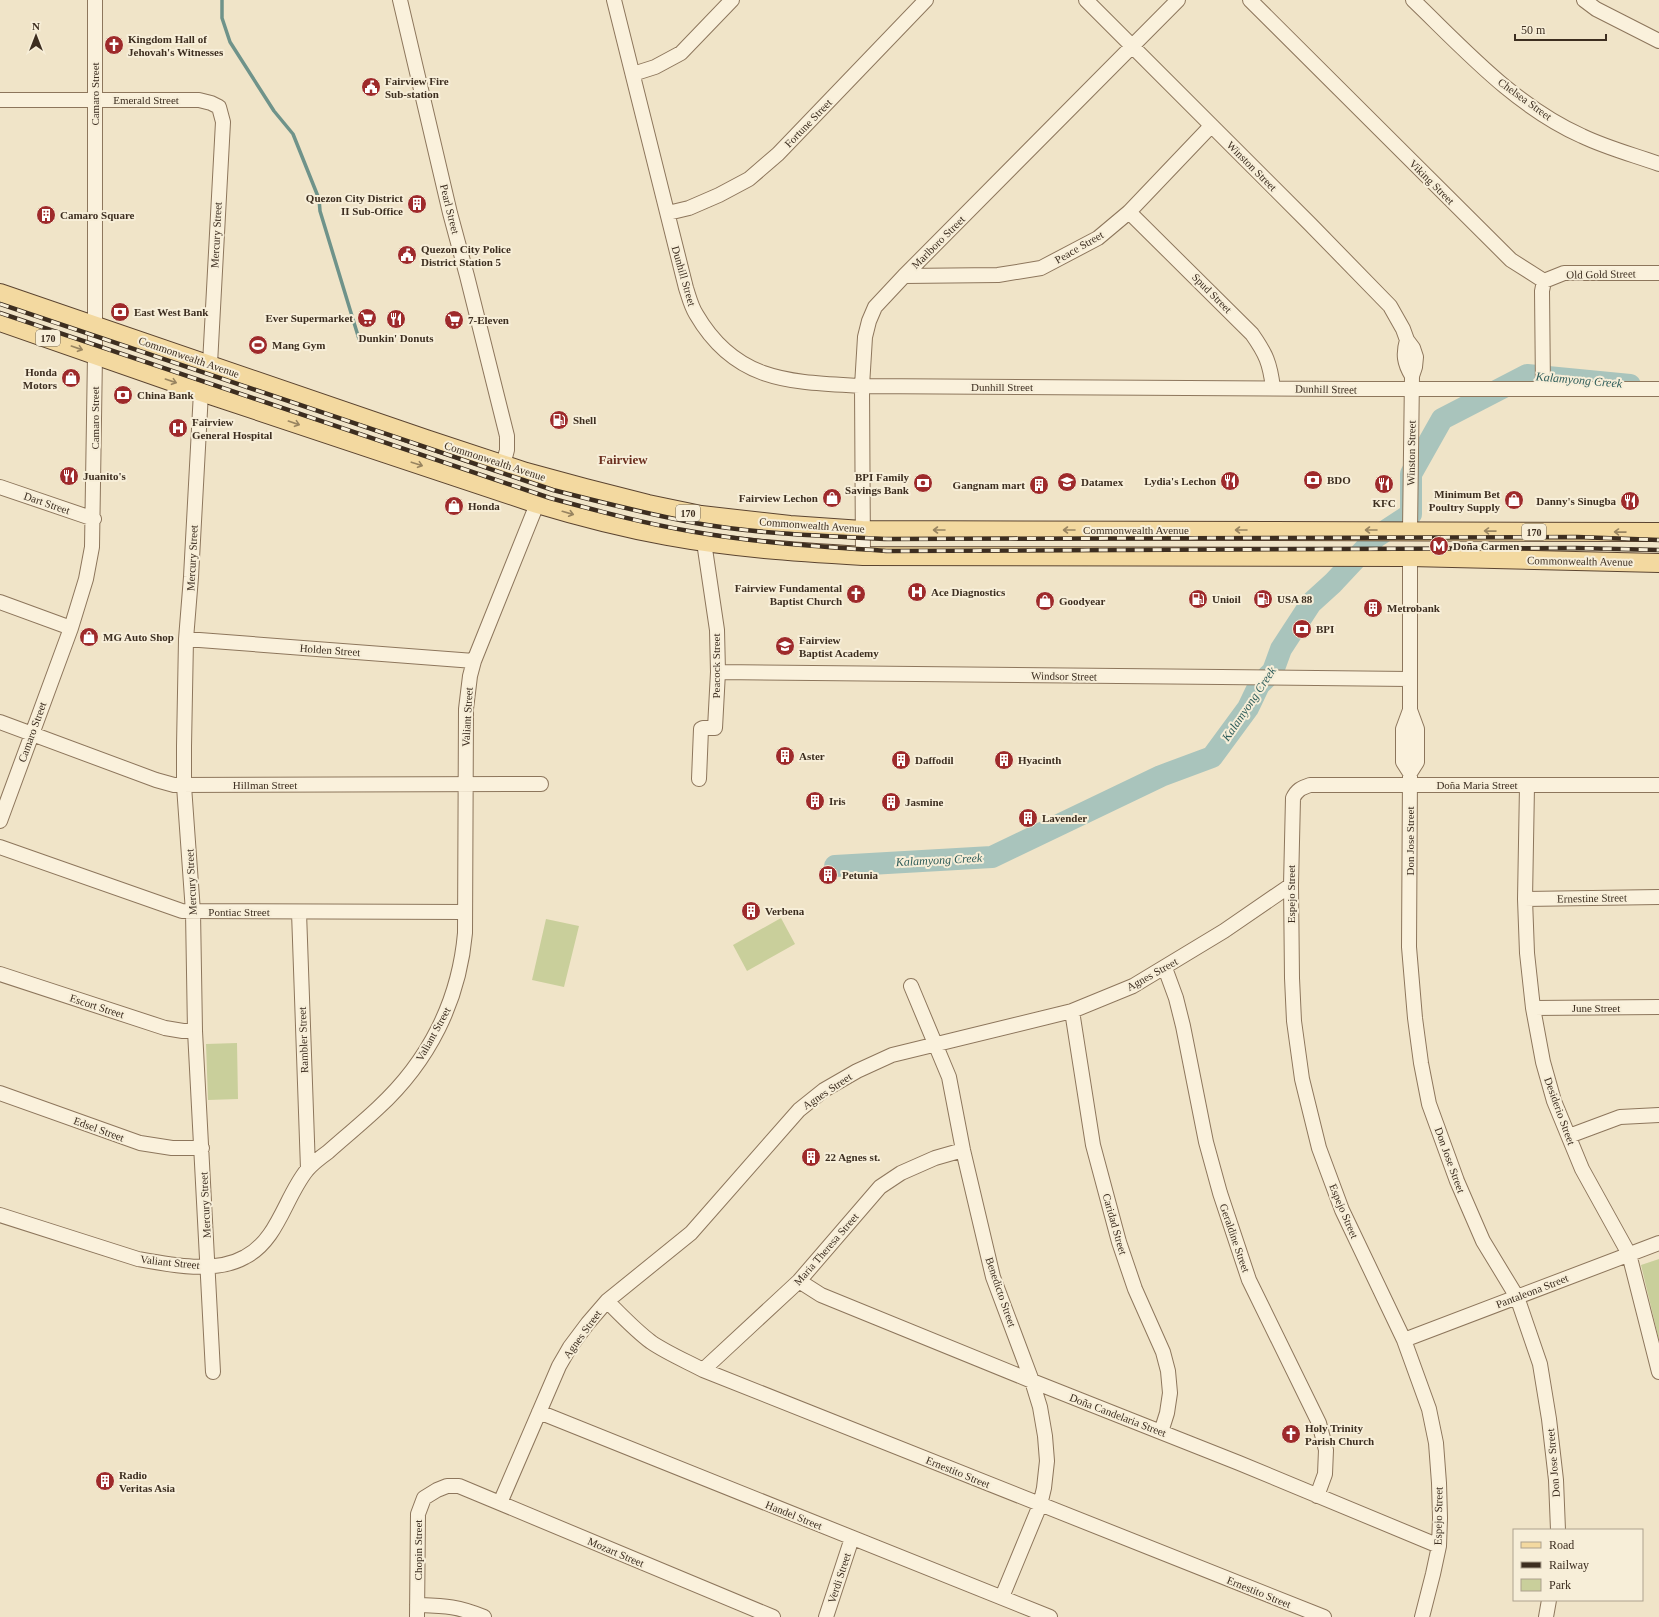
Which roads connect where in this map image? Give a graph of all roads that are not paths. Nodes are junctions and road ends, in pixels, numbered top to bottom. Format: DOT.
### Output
graph roads {
  1 [pos="95,0"];
  2 [pos="400,0"];
  3 [pos="614,0"];
  4 [pos="732,0"];
  5 [pos="926,0"];
  6 [pos="1086,0"];
  7 [pos="1178,0"];
  8 [pos="1250,0"];
  9 [pos="1413,0"];
  10 [pos="1584,0"];
  11 [pos="1659,41"];
  12 [pos="1133,45"];
  13 [pos="633,74"];
  14 [pos="0,100"];
  15 [pos="95,100"];
  16 [pos="219,107"];
  17 [pos="1211,126"];
  18 [pos="1659,164"];
  19 [pos="1129,212"];
  20 [pos="668,213"];
  21 [pos="1659,273"];
  22 [pos="904,276"];
  23 [pos="1544,281"];
  24 [pos="0,293"];
  25 [pos="0,322"];
  26 [pos="95,324"];
  27 [pos="95,355"];
  28 [pos="210,364"];
  29 [pos="1412,382"];
  30 [pos="862,386"];
  31 [pos="1273,388"];
  32 [pos="1542,388"];
  33 [pos="1659,389"];
  34 [pos="201,392"];
  35 [pos="503,465"];
  36 [pos="0,487"];
  37 [pos="537,504"];
  38 [pos="94,519"];
  39 [pos="862,530"];
  40 [pos="1410,530"];
  41 [pos="1659,532"];
  42 [pos="704,542"];
  43 [pos="863,556"];
  44 [pos="1410,557"];
  45 [pos="1659,563"];
  46 [pos="0,602"];
  47 [pos="71,628"];
  48 [pos="186,639"];
  49 [pos="474,661"];
  50 [pos="718,672"];
  51 [pos="1409,679"];
  52 [pos="0,722"];
  53 [pos="32,733"];
  54 [pos="699,779"];
  55 [pos="1410,779"];
  56 [pos="465,784"];
  57 [pos="541,784"];
  58 [pos="1659,785"];
  59 [pos="184,786"];
  60 [pos="1527,786"];
  61 [pos="1296,792"];
  62 [pos="0,820"];
  63 [pos="0,847"];
  64 [pos="1291,885"];
  65 [pos="1659,897"];
  66 [pos="1525,899"];
  67 [pos="193,912"];
  68 [pos="299,912"];
  69 [pos="466,912"];
  70 [pos="1165,968"];
  71 [pos="0,974"];
  72 [pos="910,986"];
  73 [pos="1659,1007"];
  74 [pos="1533,1008"];
  75 [pos="1072,1010"];
  76 [pos="196,1031"];
  77 [pos="934,1044"];
  78 [pos="0,1093"];
  79 [pos="1659,1115"];
  80 [pos="1569,1136"];
  81 [pos="202,1148"];
  82 [pos="963,1150"];
  83 [pos="308,1169"];
  84 [pos="0,1215"];
  85 [pos="1659,1242"];
  86 [pos="1629,1254"];
  87 [pos="208,1266"];
  88 [pos="799,1281"];
  89 [pos="1516,1297"];
  90 [pos="607,1301"];
  91 [pos="1404,1340"];
  92 [pos="703,1370"];
  93 [pos="213,1372"];
  94 [pos="1659,1372"];
  95 [pos="1032,1381"];
  96 [pos="539,1412"];
  97 [pos="1161,1432"];
  98 [pos="459,1486"];
  99 [pos="1317,1496"];
  100 [pos="500,1503"];
  101 [pos="1040,1505"];
  102 [pos="1558,1529"];
  103 [pos="852,1538"];
  104 [pos="1438,1546"];
  105 [pos="1002,1597"];
  106 [pos="1549,1601"];
  107 [pos="417,1611"];
  108 [pos="1297,1612"];
  109 [pos="484,1617"];
  110 [pos="774,1617"];
  111 [pos="826,1617"];
  112 [pos="1050,1617"];
  113 [pos="1324,1617"];
  114 [pos="1422,1617"];
  115 [pos="1546,1617"];
  1 -- 15 [label="street, Camaro Street"];
  2 -- 35 [label="street, Pearl Street"];
  3 -- 13 [label="street, Dunhill Street"];
  4 -- 13 [label="street"];
  5 -- 20 [label="street, Fortune Street"];
  6 -- 12 [label="street, Winston Street"];
  7 -- 12 [label="street, Marlboro Street"];
  8 -- 23 [label="street, Viking Street"];
  9 -- 18 [label="street, Chelsea Street"];
  10 -- 11 [label="street"];
  12 -- 17 [label="street, Winston Street"];
  12 -- 22 [label="street, Marlboro Street"];
  13 -- 20 [label="street, Dunhill Street"];
  14 -- 15 [label="street, Emerald Street"];
  15 -- 16 [label="street, Emerald Street"];
  15 -- 26 [label="street, Camaro Street"];
  16 -- 28 [label="street, Mercury Street"];
  17 -- 19 [label="street, Peace Street"];
  17 -- 29 [label="street, Winston Street"];
  19 -- 22 [label="street, Peace Street"];
  19 -- 31 [label="street, Spud Street"];
  20 -- 30 [label="street, Dunhill Street"];
  21 -- 23 [label="street, Old Gold Street"];
  22 -- 30 [label="street, Marlboro Street"];
  23 -- 32 [label="street"];
  24 -- 26 [label="main road, Commonwealth Avenue / 170"];
  25 -- 27 [label="main road, Commonwealth Avenue / 170, one-way"];
  26 -- 27 [label="street, Camaro Street"];
  26 -- 28 [label="main road, Commonwealth Avenue / 170"];
  27 -- 34 [label="main road, Commonwealth Avenue / 170, one-way"];
  27 -- 38 [label="street, Camaro Street"];
  28 -- 35 [label="main road, Commonwealth Avenue / 170"];
  29 -- 31 [label="street, Dunhill Street"];
  29 -- 32 [label="street, Dunhill Street"];
  29 -- 40 [label="street, Winston Street"];
  30 -- 31 [label="street, Dunhill Street"];
  30 -- 39 [label="street, Marlboro Street"];
  32 -- 33 [label="street, Dunhill Street"];
  34 -- 37 [label="main road, Commonwealth Avenue / 170, one-way"];
  34 -- 48 [label="street, Mercury Street"];
  35 -- 39 [label="main road, Commonwealth Avenue / 170"];
  36 -- 38 [label="street, Dart Street"];
  37 -- 42 [label="main road, Commonwealth Avenue / 170, one-way"];
  37 -- 49 [label="street, Valiant Street"];
  38 -- 47 [label="street, Camaro Street"];
  40 -- 39 [label="main road, Commonwealth Avenue / 170, one-way"];
  39 -- 43 [label="street, Marlboro Street"];
  41 -- 40 [label="main road, Commonwealth Avenue / 170, one-way"];
  42 -- 43 [label="main road, Commonwealth Avenue / 170"];
  42 -- 50 [label="street, Peacock Street"];
  43 -- 44 [label="main road, Commonwealth Avenue / 170"];
  44 -- 45 [label="main road, Commonwealth Avenue / 170"];
  44 -- 51 [label="street, Don Jose Street"];
  46 -- 47 [label="street"];
  47 -- 53 [label="street, Camaro Street"];
  48 -- 49 [label="street, Holden Street"];
  48 -- 59 [label="street, Mercury Street"];
  49 -- 56 [label="street, Valiant Street"];
  50 -- 51 [label="street, Windsor Street"];
  50 -- 54 [label="street, Peacock Street"];
  51 -- 55 [label="street, Don Jose Street"];
  52 -- 53 [label="street, Hillman Street"];
  53 -- 59 [label="street, Hillman Street"];
  53 -- 62 [label="street, Camaro Street"];
  55 -- 60 [label="street, Doña Maria Street"];
  55 -- 61 [label="street, Doña Maria Street"];
  55 -- 89 [label="street, Don Jose Street"];
  56 -- 57 [label="street, Hillman Street"];
  56 -- 59 [label="street, Hillman Street"];
  56 -- 69 [label="street, Valiant Street"];
  58 -- 60 [label="street, Doña Maria Street"];
  59 -- 67 [label="street, Mercury Street"];
  60 -- 66 [label="street, Desiderio Street"];
  61 -- 64 [label="street, Espejo Street"];
  63 -- 67 [label="street, Pontiac Street"];
  64 -- 70 [label="street, Agnes Street"];
  64 -- 91 [label="street, Espejo Street"];
  65 -- 66 [label="street, Ernestine Street"];
  66 -- 74 [label="street, Desiderio Street"];
  67 -- 68 [label="street, Pontiac Street"];
  67 -- 76 [label="street, Mercury Street"];
  68 -- 69 [label="street, Pontiac Street"];
  68 -- 83 [label="street, Rambler Street"];
  69 -- 83 [label="street, Valiant Street"];
  70 -- 75 [label="street, Agnes Street"];
  70 -- 99 [label="street, Geraldine Street"];
  71 -- 76 [label="street, Escort Street"];
  72 -- 77 [label="street, Benedicto Street"];
  73 -- 74 [label="street, June Street"];
  74 -- 80 [label="street, Desiderio Street"];
  75 -- 77 [label="street, Agnes Street"];
  75 -- 97 [label="street, Caridad Street"];
  76 -- 81 [label="street, Mercury Street"];
  77 -- 82 [label="street, Benedicto Street"];
  77 -- 90 [label="street, Agnes Street"];
  78 -- 81 [label="street, Edsel Street"];
  79 -- 80 [label="street"];
  80 -- 86 [label="street, Desiderio Street"];
  81 -- 87 [label="street, Mercury Street"];
  82 -- 88 [label="street, Maria Theresa Street"];
  82 -- 95 [label="street, Benedicto Street"];
  83 -- 87 [label="street, Valiant Street"];
  84 -- 87 [label="street, Valiant Street"];
  85 -- 86 [label="street, Pantaleona Street"];
  86 -- 89 [label="street, Pantaleona Street"];
  86 -- 94 [label="street, Desiderio Street"];
  87 -- 93 [label="street, Mercury Street"];
  88 -- 92 [label="street, Maria Theresa Street"];
  88 -- 95 [label="street, Doña Candelaria Street"];
  89 -- 91 [label="street, Pantaleona Street"];
  89 -- 102 [label="street, Don Jose Street"];
  90 -- 92 [label="street, Ernestito Street"];
  90 -- 96 [label="street, Agnes Street"];
  91 -- 104 [label="street, Espejo Street"];
  92 -- 101 [label="street, Ernestito Street"];
  95 -- 97 [label="street, Doña Candelaria Street"];
  95 -- 101 [label="street, Benedicto Street"];
  96 -- 100 [label="street, Agnes Street"];
  96 -- 103 [label="street, Handel Street"];
  97 -- 99 [label="street, Doña Candelaria Street"];
  98 -- 100 [label="street, Mozart Street"];
  98 -- 107 [label="street, Chopin Street"];
  99 -- 104 [label="street, Doña Candelaria Street"];
  100 -- 110 [label="street, Mozart Street"];
  101 -- 105 [label="street, Benedicto Street"];
  101 -- 108 [label="street, Ernestito Street"];
  103 -- 105 [label="street, Handel Street"];
  103 -- 111 [label="street, Verdi Street"];
  104 -- 114 [label="street, Espejo Street"];
  105 -- 112 [label="street, Handel Street"];
  106 -- 115 [label="street"];
  107 -- 109 [label="street"];
  108 -- 113 [label="street, Ernestito Street"];
}
